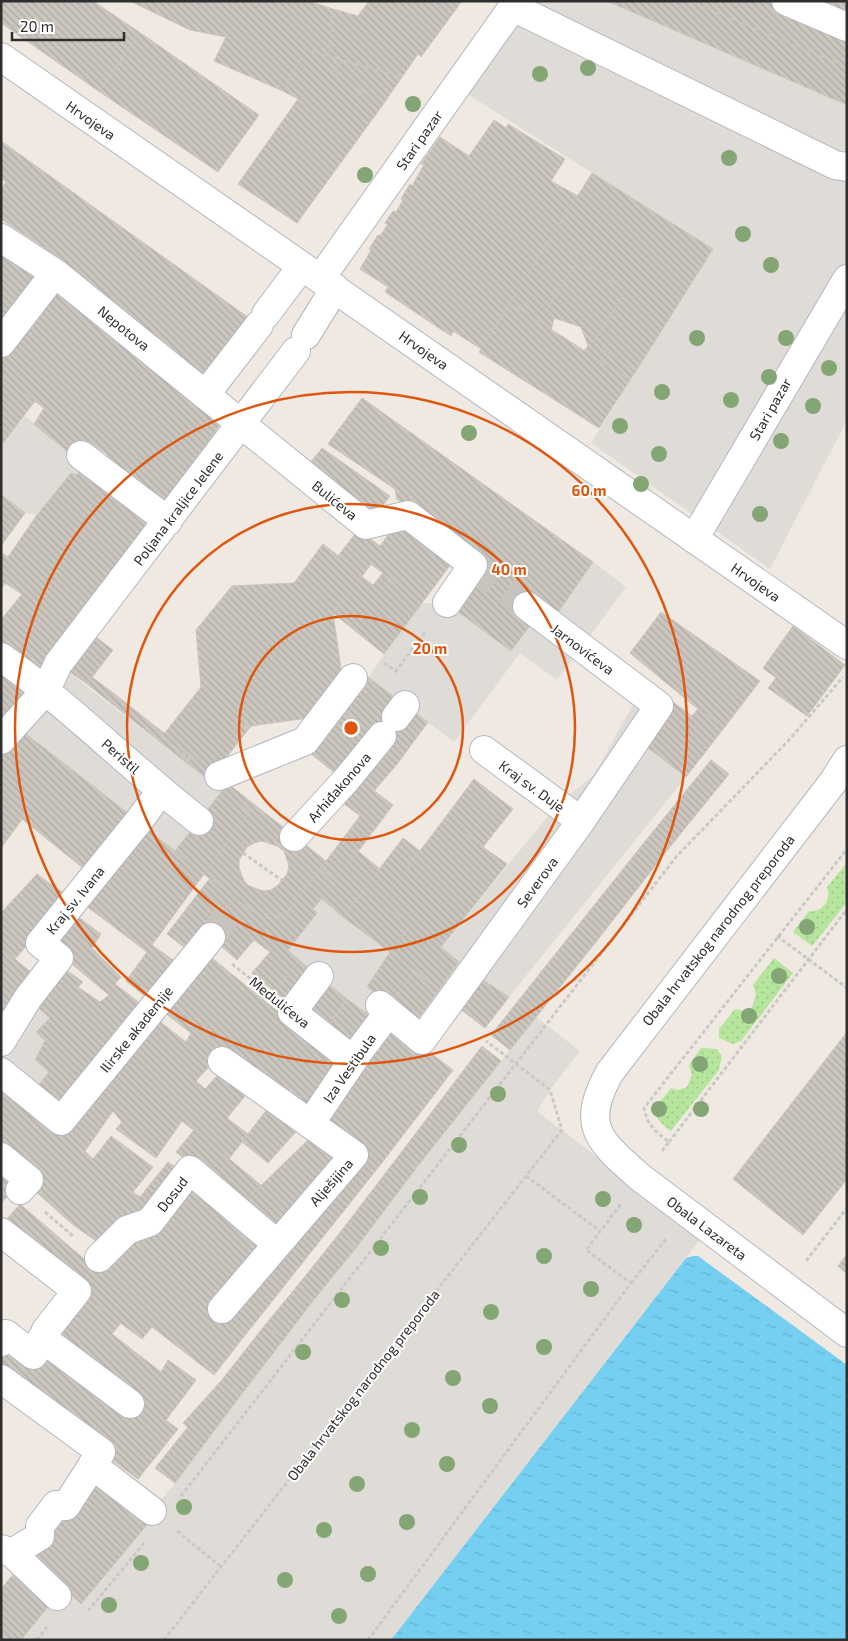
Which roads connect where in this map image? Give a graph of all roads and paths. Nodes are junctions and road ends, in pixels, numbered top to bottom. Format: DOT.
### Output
graph roads {
  1 [pos="786,1"];
  2 [pos="515,4"];
  3 [pos="847,27"];
  4 [pos="1,57"];
  5 [pos="847,167"];
  6 [pos="1,238"];
  7 [pos="55,273"];
  8 [pos="319,278"];
  9 [pos="847,279"];
  10 [pos="1,343"];
  11 [pos="205,395"];
  12 [pos="241,425"];
  13 [pos="81,455"];
  14 [pos="168,522"];
  15 [pos="694,539"];
  16 [pos="447,603"];
  17 [pos="527,606"];
  18 [pos="847,644"];
  19 [pos="1,657"];
  20 [pos="396,672"];
  21 [pos="847,673"];
  22 [pos="353,678"];
  23 [pos="41,686"];
  24 [pos="639,692"];
  25 [pos="248,719"];
  26 [pos="394,719"];
  27 [pos="249,729"];
  28 [pos="8,732"];
  29 [pos="484,750"];
  30 [pos="847,760"];
  31 [pos="219,776"];
  32 [pos="161,791"];
  33 [pos="199,821"];
  34 [pos="581,821"];
  35 [pos="294,837"];
  36 [pos="847,849"];
  37 [pos="242,853"];
  38 [pos="283,881"];
  39 [pos="847,909"];
  40 [pos="777,936"];
  41 [pos="209,940"];
  42 [pos="808,959"];
  43 [pos="319,976"];
  44 [pos="847,988"];
  45 [pos="384,1009"];
  46 [pos="292,1012"];
  47 [pos="486,1041"];
  48 [pos="1,1042"];
  49 [pos="353,1060"];
  50 [pos="222,1061"];
  51 [pos="516,1064"];
  52 [pos="1,1072"];
  53 [pos="597,1105"];
  54 [pos="310,1124"];
  55 [pos="669,1142"];
  56 [pos="662,1152"];
  57 [pos="1,1157"];
  58 [pos="526,1176"];
  59 [pos="20,1190"];
  60 [pos="623,1201"];
  61 [pos="847,1208"];
  62 [pos="600,1231"];
  63 [pos="1,1232"];
  64 [pos="277,1244"];
  65 [pos="98,1258"];
  66 [pos="786,1288"];
  67 [pos="222,1309"];
  68 [pos="847,1333"];
  69 [pos="42,1338"];
  70 [pos="1,1342"];
  71 [pos="1,1379"];
  72 [pos="130,1404"];
  73 [pos="92,1465"];
  74 [pos="181,1497"];
  75 [pos="158,1524"];
  76 [pos="6,1551"];
  77 [pos="221,1567"];
  78 [pos="57,1596"];
  79 [pos="83,1618"];
  80 [pos="48,1625"];
  81 [pos="37,1640"];
  82 [pos="164,1640"];
  83 [pos="368,1640"];
  1 -- 3 [label="street"];
  2 -- 5 [label="street"];
  2 -- 8 [label="street, Stari pazar"];
  4 -- 8 [label="street, Hrvojeva"];
  6 -- 7 [label="street, Nepotova"];
  7 -- 10 [label="street"];
  7 -- 11 [label="street, Nepotova"];
  8 -- 11 [label="street"];
  8 -- 12 [label="street, Poljana kraljice Jelene"];
  8 -- 15 [label="street, Hrvojeva"];
  9 -- 15 [label="street, Stari pazar"];
  11 -- 12 [label="street, Nepotova"];
  12 -- 14 [label="street, Poljana kraljice Jelene"];
  12 -- 16 [label="street, Bulićeva"];
  13 -- 14 [label="street"];
  14 -- 23 [label="street, Poljana kraljice Jelene"];
  15 -- 18 [label="street, Hrvojeva"];
  16 -- 20 [label="path"];
  17 -- 24 [label="street, Jarnovićeva"];
  19 -- 23 [label="street, Peristil"];
  21 -- 51 [label="path"];
  22 -- 31 [label="street"];
  23 -- 28 [label="street"];
  23 -- 32 [label="street, Peristil"];
  24 -- 34 [label="street, Severova"];
  25 -- 27 [label="path"];
  26 -- 35 [label="street, Arhiđakonova"];
  29 -- 34 [label="street, Kraj sv. Duje"];
  30 -- 53 [label="street, Obala hrvatskog narodnog preporoda"];
  32 -- 33 [label="street, Peristil"];
  32 -- 48 [label="street, Kraj sv. Ivana"];
  34 -- 45 [label="street, Severova"];
  36 -- 40 [label="path"];
  37 -- 38 [label="path"];
  39 -- 42 [label="path"];
  40 -- 42 [label="path"];
  40 -- 55 [label="path"];
  41 -- 46 [label="path, Medulićeva"];
  41 -- 52 [label="street, Ilirske akademije"];
  42 -- 44 [label="path"];
  42 -- 55 [label="path"];
  43 -- 46 [label="street"];
  45 -- 49 [label="street, Iza Vestibula"];
  46 -- 49 [label="street, Medulićeva"];
  47 -- 51 [label="path"];
  49 -- 54 [label="street, Iza Vestibula"];
  50 -- 54 [label="street, Alješijina"];
  51 -- 58 [label="path, Obala hrvatskog narodnog preporoda"];
  51 -- 74 [label="path"];
  53 -- 66 [label="street, Obala Lazareta"];
  54 -- 64 [label="street, Alješijina"];
  55 -- 56 [label="path"];
  57 -- 59 [label="street"];
  58 -- 62 [label="path"];
  58 -- 77 [label="path, Obala hrvatskog narodnog preporoda"];
  59 -- 65 [label="path"];
  60 -- 62 [label="path"];
  61 -- 66 [label="path"];
  62 -- 83 [label="path"];
  63 -- 69 [label="street"];
  64 -- 65 [label="street, Dosud"];
  64 -- 67 [label="street, Alješijina"];
  66 -- 68 [label="street, Obala Lazareta"];
  69 -- 70 [label="street"];
  69 -- 72 [label="street"];
  71 -- 73 [label="street"];
  73 -- 75 [label="street"];
  73 -- 76 [label="street"];
  75 -- 77 [label="path"];
  75 -- 79 [label="path"];
  76 -- 78 [label="street"];
  77 -- 82 [label="path, Obala hrvatskog narodnog preporoda"];
  80 -- 81 [label="path"];
}
